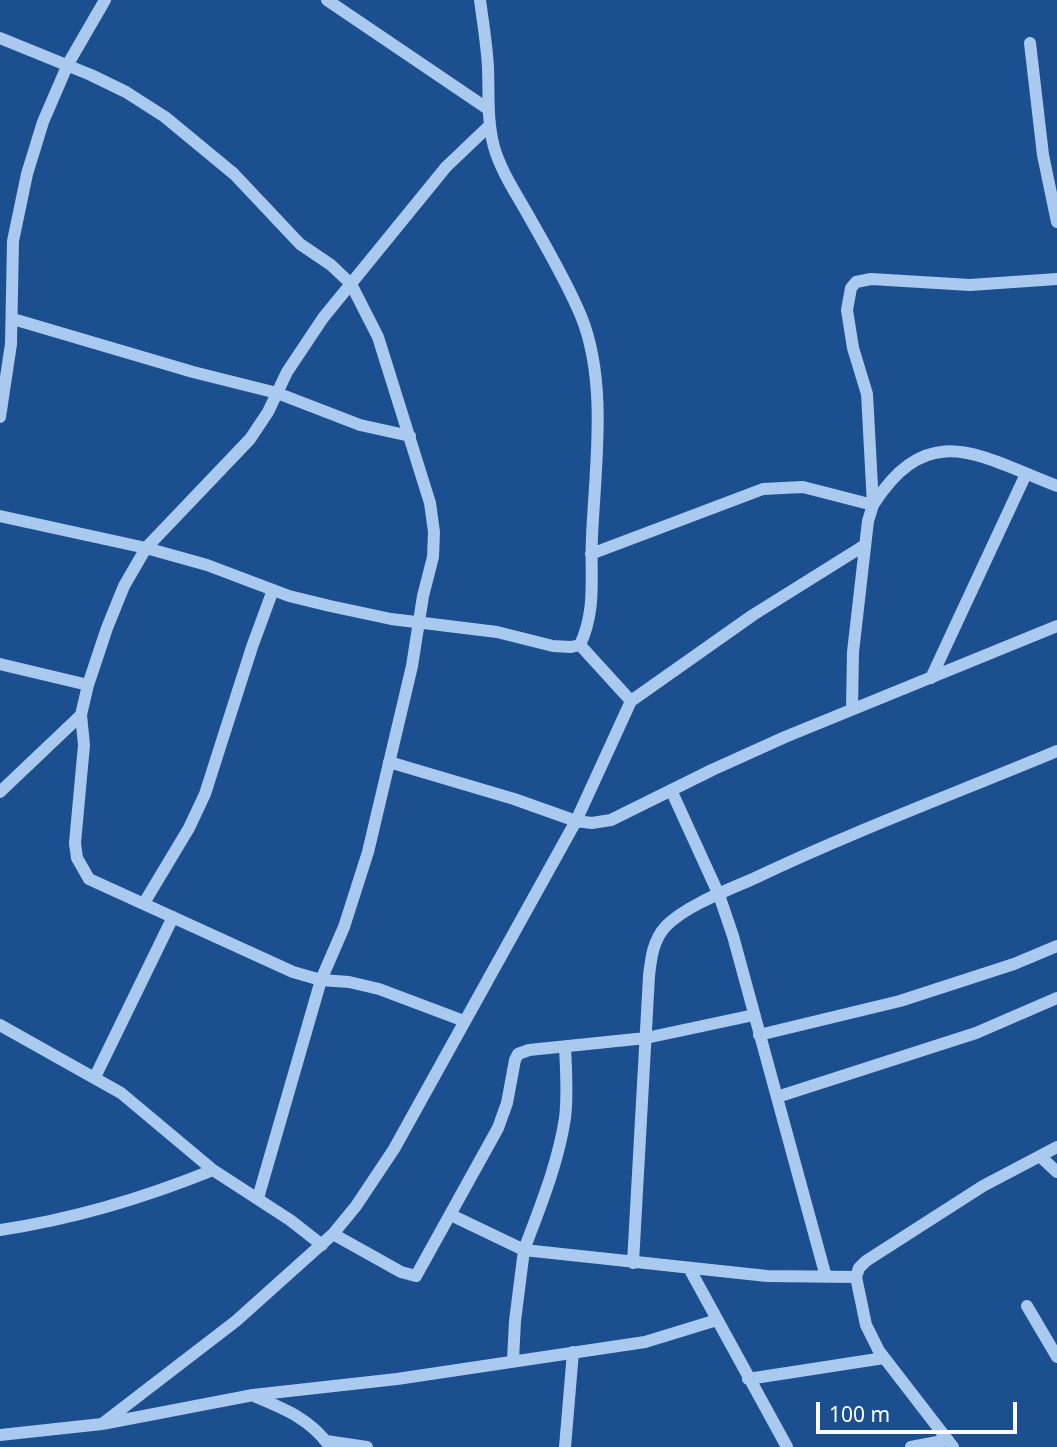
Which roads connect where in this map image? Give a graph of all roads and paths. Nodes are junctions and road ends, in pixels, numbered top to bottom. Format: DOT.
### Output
graph roads {
  1 [pos="105,0"];
  2 [pos="327,0"];
  3 [pos="480,0"];
  4 [pos="0,38"];
  5 [pos="1030,43"];
  6 [pos="68,64"];
  7 [pos="488,109"];
  8 [pos="489,125"];
  9 [pos="1054,189"];
  10 [pos="1057,222"];
  11 [pos="0,236"];
  12 [pos="13,241"];
  13 [pos="1057,279"];
  14 [pos="351,284"];
  15 [pos="13,319"];
  16 [pos="277,393"];
  17 [pos="0,417"];
  18 [pos="410,436"];
  19 [pos="1026,474"];
  20 [pos="1057,486"];
  21 [pos="873,505"];
  22 [pos="0,516"];
  23 [pos="865,545"];
  24 [pos="146,548"];
  25 [pos="591,554"];
  26 [pos="273,590"];
  27 [pos="418,622"];
  28 [pos="1057,626"];
  29 [pos="580,645"];
  30 [pos="0,664"];
  31 [pos="931,678"];
  32 [pos="88,685"];
  33 [pos="631,701"];
  34 [pos="852,708"];
  35 [pos="81,715"];
  36 [pos="1057,751"];
  37 [pos="388,762"];
  38 [pos="671,790"];
  39 [pos="0,792"];
  40 [pos="576,821"];
  41 [pos="719,895"];
  42 [pos="144,903"];
  43 [pos="173,917"];
  44 [pos="1057,946"];
  45 [pos="321,980"];
  46 [pos="1057,998"];
  47 [pos="754,1015"];
  48 [pos="464,1021"];
  49 [pos="0,1025"];
  50 [pos="759,1035"];
  51 [pos="646,1038"];
  52 [pos="565,1046"];
  53 [pos="95,1077"];
  54 [pos="777,1097"];
  55 [pos="1057,1147"];
  56 [pos="1041,1157"];
  57 [pos="213,1170"];
  58 [pos="1057,1172"];
  59 [pos="258,1198"];
  60 [pos="451,1215"];
  61 [pos="0,1230"];
  62 [pos="333,1234"];
  63 [pos="322,1245"];
  64 [pos="524,1250"];
  65 [pos="633,1263"];
  66 [pos="689,1268"];
  67 [pos="826,1277"];
  68 [pos="856,1277"];
  69 [pos="1027,1306"];
  70 [pos="716,1320"];
  71 [pos="573,1352"];
  72 [pos="1057,1357"];
  73 [pos="884,1358"];
  74 [pos="513,1360"];
  75 [pos="748,1379"];
  76 [pos="253,1395"];
  77 [pos="102,1424"];
  78 [pos="0,1435"];
  79 [pos="951,1443"];
  80 [pos="328,1444"];
  81 [pos="367,1447"];
  82 [pos="565,1447"];
  83 [pos="787,1447"];
  84 [pos="911,1447"];
  1 -- 6 [label="street"];
  2 -- 7 [label="street"];
  3 -- 7 [label="street"];
  4 -- 6 [label="street"];
  5 -- 9 [label="street"];
  6 -- 12 [label="street"];
  6 -- 14 [label="street"];
  7 -- 8 [label="street"];
  8 -- 14 [label="street"];
  8 -- 25 [label="street"];
  9 -- 10 [label="street"];
  11 -- 12 [label="street"];
  12 -- 15 [label="street"];
  13 -- 21 [label="street"];
  14 -- 16 [label="street"];
  14 -- 18 [label="street"];
  15 -- 16 [label="street"];
  15 -- 17 [label="street"];
  16 -- 18 [label="street"];
  16 -- 24 [label="street"];
  18 -- 27 [label="street"];
  19 -- 20 [label="street"];
  19 -- 21 [label="street"];
  19 -- 31 [label="street"];
  21 -- 23 [label="street"];
  21 -- 25 [label="street"];
  22 -- 24 [label="street"];
  23 -- 33 [label="street"];
  23 -- 34 [label="street"];
  24 -- 26 [label="street"];
  24 -- 32 [label="street"];
  25 -- 29 [label="street"];
  26 -- 27 [label="street"];
  26 -- 42 [label="street"];
  27 -- 29 [label="street"];
  27 -- 37 [label="street"];
  28 -- 31 [label="street"];
  29 -- 33 [label="street"];
  30 -- 32 [label="street"];
  31 -- 34 [label="street"];
  32 -- 35 [label="street"];
  33 -- 40 [label="street"];
  34 -- 38 [label="street"];
  35 -- 39 [label="street"];
  35 -- 42 [label="street"];
  36 -- 41 [label="street"];
  37 -- 40 [label="street"];
  37 -- 45 [label="street"];
  38 -- 40 [label="street"];
  38 -- 41 [label="street"];
  40 -- 48 [label="street"];
  41 -- 47 [label="street"];
  41 -- 51 [label="street"];
  42 -- 43 [label="street"];
  43 -- 45 [label="street"];
  43 -- 53 [label="street"];
  44 -- 50 [label="street"];
  45 -- 48 [label="street"];
  45 -- 59 [label="street"];
  46 -- 54 [label="street"];
  47 -- 50 [label="street"];
  47 -- 51 [label="street"];
  48 -- 62 [label="street"];
  49 -- 53 [label="street"];
  50 -- 54 [label="street"];
  51 -- 52 [label="street"];
  51 -- 65 [label="street"];
  52 -- 60 [label="street"];
  52 -- 64 [label="street"];
  53 -- 57 [label="street"];
  54 -- 67 [label="street"];
  55 -- 56 [label="street"];
  56 -- 58 [label="street"];
  56 -- 68 [label="street"];
  57 -- 59 [label="street"];
  57 -- 61 [label="street"];
  59 -- 63 [label="street"];
  60 -- 62 [label="street"];
  60 -- 64 [label="street"];
  62 -- 63 [label="street"];
  63 -- 77 [label="street"];
  64 -- 65 [label="street"];
  64 -- 74 [label="street"];
  65 -- 66 [label="street"];
  66 -- 67 [label="street"];
  66 -- 70 [label="street"];
  67 -- 68 [label="street"];
  68 -- 73 [label="street"];
  69 -- 72 [label="street"];
  70 -- 71 [label="street"];
  70 -- 75 [label="street"];
  71 -- 74 [label="street"];
  71 -- 82 [label="street"];
  73 -- 75 [label="street"];
  73 -- 79 [label="street"];
  74 -- 76 [label="street"];
  75 -- 83 [label="street"];
  76 -- 77 [label="street"];
  76 -- 80 [label="street"];
  77 -- 78 [label="street"];
  79 -- 84 [label="street"];
  80 -- 81 [label="street"];
}
